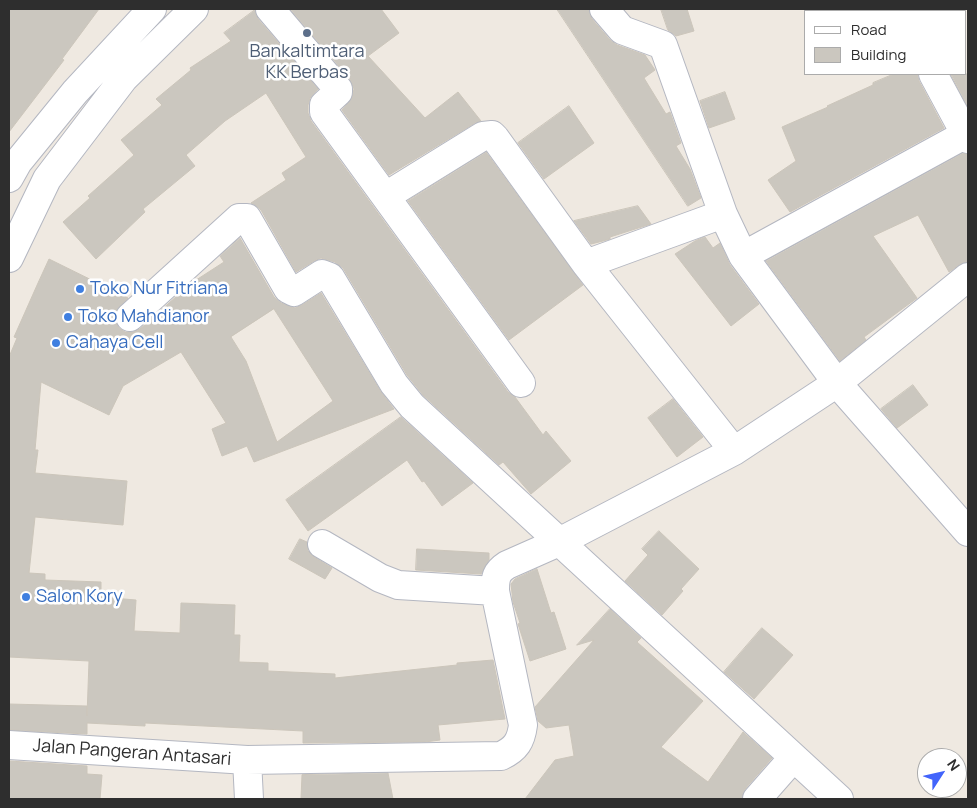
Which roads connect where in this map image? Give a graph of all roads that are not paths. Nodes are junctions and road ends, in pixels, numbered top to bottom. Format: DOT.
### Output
graph roads {
  1 [pos="152,9"];
  2 [pos="194,9"];
  3 [pos="270,9"];
  4 [pos="604,9"];
  5 [pos="934,75"];
  6 [pos="967,136"];
  7 [pos="9,178"];
  8 [pos="386,196"];
  9 [pos="723,214"];
  10 [pos="743,256"];
  11 [pos="9,258"];
  12 [pos="586,264"];
  13 [pos="968,277"];
  14 [pos="130,317"];
  15 [pos="521,383"];
  16 [pos="836,384"];
  17 [pos="734,451"];
  18 [pos="968,532"];
  19 [pos="559,542"];
  20 [pos="322,544"];
  21 [pos="495,590"];
  22 [pos="9,745"];
  23 [pos="793,758"];
  24 [pos="247,760"];
  25 [pos="248,799"];
  26 [pos="757,799"];
  27 [pos="839,799"];
  1 -- 7 [label="street"];
  2 -- 11 [label="street"];
  3 -- 8 [label="street"];
  4 -- 9 [label="street"];
  5 -- 6 [label="street"];
  6 -- 10 [label="street"];
  8 -- 12 [label="street"];
  8 -- 15 [label="street"];
  9 -- 10 [label="street"];
  9 -- 12 [label="street"];
  10 -- 16 [label="street"];
  12 -- 17 [label="street"];
  13 -- 16 [label="street"];
  14 -- 19 [label="street"];
  16 -- 17 [label="street"];
  16 -- 18 [label="street"];
  17 -- 19 [label="street"];
  19 -- 21 [label="street"];
  19 -- 23 [label="street"];
  20 -- 21 [label="street"];
  21 -- 24 [label="street"];
  22 -- 24 [label="street, Jalan Pangeran Antasari"];
  23 -- 26 [label="street"];
  23 -- 27 [label="street"];
  24 -- 25 [label="street, Jalan Pangeran Antasari"];
}
